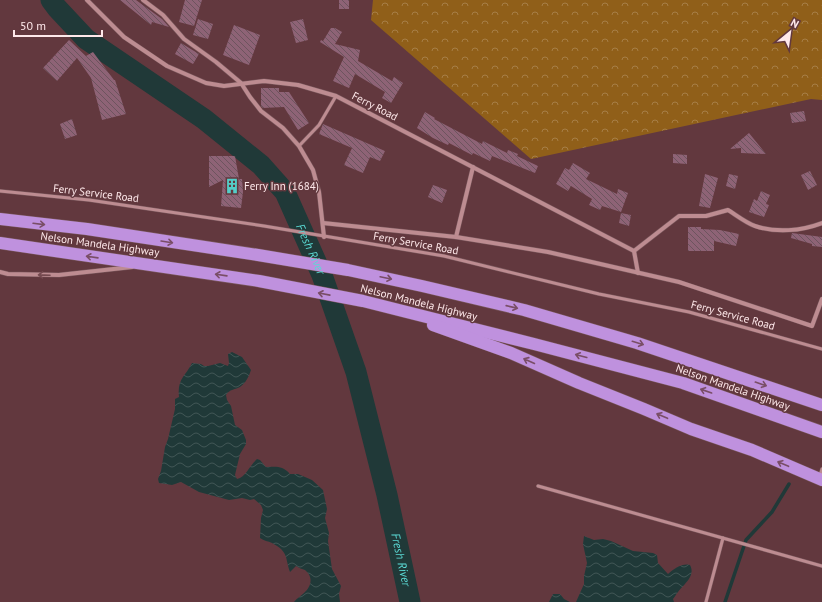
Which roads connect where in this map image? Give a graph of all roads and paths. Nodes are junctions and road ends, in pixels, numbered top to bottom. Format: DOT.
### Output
graph roads {
  1 [pos="87,0"];
  2 [pos="143,0"];
  3 [pos="241,83"];
  4 [pos="336,96"];
  5 [pos="299,146"];
  6 [pos="473,168"];
  7 [pos="0,191"];
  8 [pos="0,219"];
  9 [pos="323,223"];
  10 [pos="822,223"];
  11 [pos="324,237"];
  12 [pos="456,237"];
  13 [pos="0,243"];
  14 [pos="634,251"];
  15 [pos="152,265"];
  16 [pos="0,272"];
  17 [pos="638,273"];
  18 [pos="822,299"];
  19 [pos="394,308"];
  20 [pos="822,349"];
  21 [pos="822,405"];
  22 [pos="822,432"];
  23 [pos="821,476"];
  24 [pos="538,486"];
  25 [pos="723,538"];
  26 [pos="822,566"];
  27 [pos="706,602"];
  1 -- 3 [label="street, Ferry Road"];
  2 -- 3 [label="street"];
  3 -- 4 [label="street, Ferry Road"];
  3 -- 5 [label="street"];
  4 -- 5 [label="lane"];
  4 -- 6 [label="street, Ferry Road"];
  5 -- 9 [label="street"];
  6 -- 12 [label="street"];
  6 -- 14 [label="street, Ferry Road"];
  7 -- 11 [label="lane, Ferry Service Road"];
  8 -- 21 [label="highway, Nelson Mandela Highway, one-way"];
  9 -- 11 [label="street"];
  9 -- 12 [label="street"];
  10 -- 14 [label="street"];
  11 -- 20 [label="lane, Ferry Service Road"];
  12 -- 17 [label="street"];
  15 -- 13 [label="highway, Nelson Mandela Highway, one-way"];
  14 -- 17 [label="street"];
  15 -- 16 [label="street, one-way"];
  19 -- 15 [label="highway, Nelson Mandela Highway, one-way"];
  17 -- 18 [label="street"];
  22 -- 19 [label="highway, Nelson Mandela Highway, one-way"];
  23 -- 19 [label="highway, one-way"];
  24 -- 25 [label="lane"];
  25 -- 26 [label="lane"];
  25 -- 27 [label="lane"];
}
